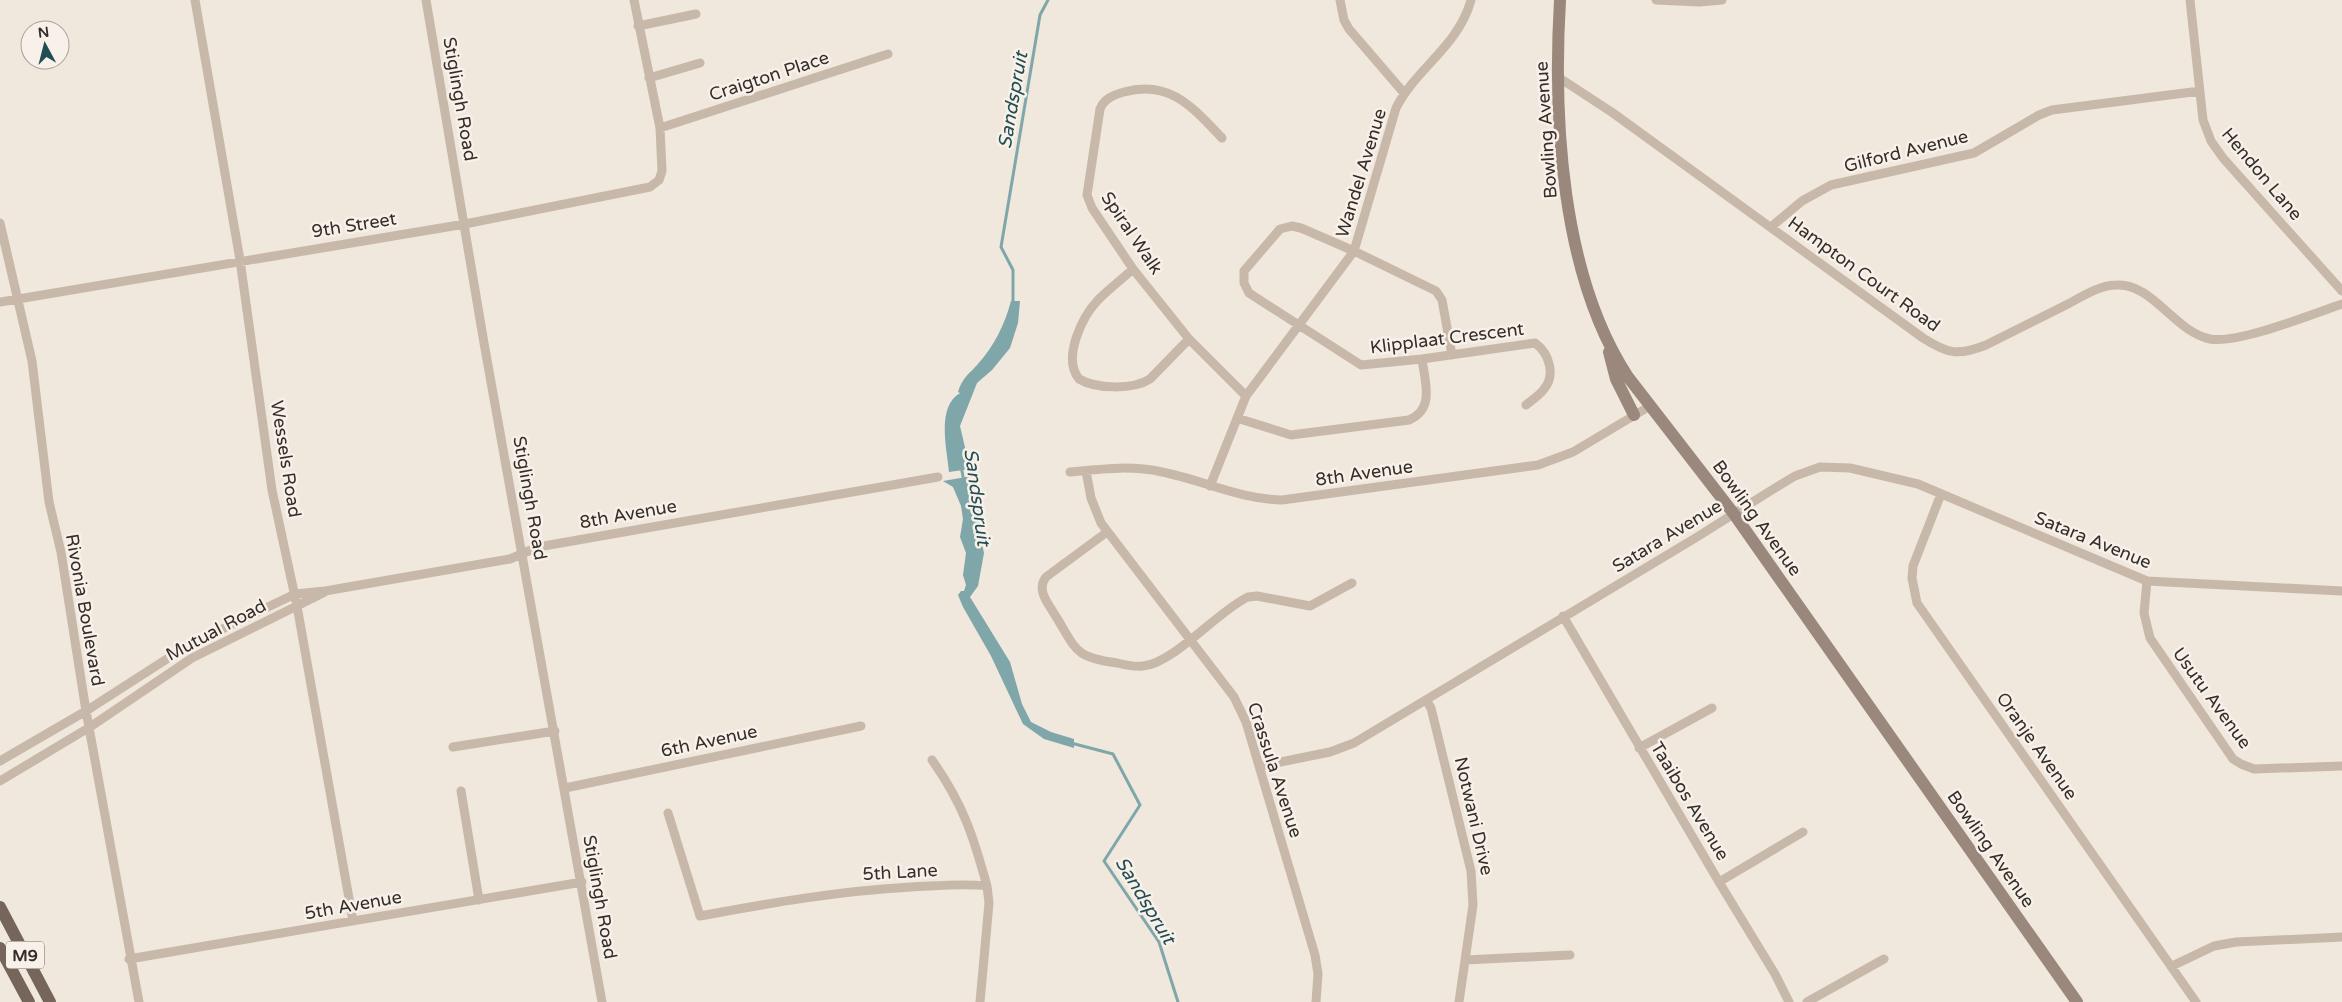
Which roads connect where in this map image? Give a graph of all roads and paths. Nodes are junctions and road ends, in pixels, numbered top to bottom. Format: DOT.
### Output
graph roads {
  1 [pos="195,0"];
  2 [pos="426,0"];
  3 [pos="634,0"];
  4 [pos="1340,0"];
  5 [pos="1471,0"];
  6 [pos="1560,0"];
  7 [pos="1656,0"];
  8 [pos="1722,0"];
  9 [pos="2190,0"];
  10 [pos="696,14"];
  11 [pos="638,26"];
  12 [pos="888,54"];
  13 [pos="700,63"];
  14 [pos="1558,77"];
  15 [pos="649,78"];
  16 [pos="2200,91"];
  17 [pos="1404,92"];
  18 [pos="660,128"];
  19 [pos="1222,138"];
  20 [pos="0,223"];
  21 [pos="465,224"];
  22 [pos="1771,227"];
  23 [pos="1354,251"];
  24 [pos="240,260"];
  25 [pos="1133,269"];
  26 [pos="2342,290"];
  27 [pos="18,299"];
  28 [pos="0,302"];
  29 [pos="2342,304"];
  30 [pos="1300,326"];
  31 [pos="1189,339"];
  32 [pos="1607,340"];
  33 [pos="1452,355"];
  34 [pos="1422,359"];
  35 [pos="1246,396"];
  36 [pos="1526,404"];
  37 [pos="1650,406"];
  38 [pos="1634,415"];
  39 [pos="1237,418"];
  40 [pos="1086,471"];
  41 [pos="1070,472"];
  42 [pos="938,477"];
  43 [pos="1210,486"];
  44 [pos="1941,494"];
  45 [pos="1734,514"];
  46 [pos="1107,532"];
  47 [pos="523,554"];
  48 [pos="2146,581"];
  49 [pos="1352,583"];
  50 [pos="2342,591"];
  51 [pos="325,592"];
  52 [pos="295,594"];
  53 [pos="297,606"];
  54 [pos="1563,616"];
  55 [pos="1191,639"];
  56 [pos="187,646"];
  57 [pos="192,658"];
  58 [pos="1426,700"];
  59 [pos="1712,708"];
  60 [pos="86,711"];
  61 [pos="860,726"];
  62 [pos="90,727"];
  63 [pos="555,731"];
  64 [pos="454,747"];
  65 [pos="1639,748"];
  66 [pos="932,760"];
  67 [pos="0,761"];
  68 [pos="1261,766"];
  69 [pos="2342,766"];
  70 [pos="0,781"];
  71 [pos="565,788"];
  72 [pos="461,791"];
  73 [pos="668,813"];
  74 [pos="1803,832"];
  75 [pos="582,882"];
  76 [pos="1719,882"];
  77 [pos="987,886"];
  78 [pos="479,900"];
  79 [pos="0,907"];
  80 [pos="353,921"];
  81 [pos="2342,937"];
  82 [pos="0,948"];
  83 [pos="1570,955"];
  84 [pos="130,959"];
  85 [pos="1465,960"];
  86 [pos="1884,960"];
  87 [pos="2172,966"];
  88 [pos="29,1002"];
  89 [pos="50,1002"];
  90 [pos="139,1002"];
  91 [pos="602,1002"];
  92 [pos="980,1002"];
  93 [pos="1316,1002"];
  94 [pos="1459,1002"];
  95 [pos="1789,1002"];
  96 [pos="1807,1002"];
  97 [pos="2076,1002"];
  98 [pos="2196,1002"];
  1 -- 24 [label="street, Wessels Road"];
  2 -- 21 [label="street, Stiglingh Road"];
  3 -- 11 [label="street, 9th Street"];
  4 -- 17 [label="street"];
  5 -- 17 [label="street, Wandel Avenue"];
  6 -- 14 [label="main road, Bowling Avenue"];
  7 -- 8 [label="street"];
  9 -- 16 [label="street, Hendon Lane"];
  10 -- 11 [label="street"];
  11 -- 15 [label="street, 9th Street"];
  12 -- 18 [label="street, Craigton Place"];
  13 -- 15 [label="street"];
  14 -- 22 [label="street, Hampton Court Road"];
  14 -- 32 [label="main road, Bowling Avenue"];
  15 -- 18 [label="street, 9th Street"];
  16 -- 22 [label="street, Gilford Avenue"];
  16 -- 26 [label="street, Hendon Lane"];
  17 -- 23 [label="street, Wandel Avenue"];
  18 -- 21 [label="street, 9th Street"];
  19 -- 25 [label="street, Spiral Walk"];
  20 -- 27 [label="street, Rivonia Boulevard"];
  21 -- 24 [label="street, 9th Street"];
  21 -- 47 [label="street, Stiglingh Road"];
  22 -- 29 [label="street, Hampton Court Road"];
  23 -- 30 [label="street, Wandel Avenue"];
  23 -- 30 [label="street, Klipplaat Crescent"];
  23 -- 33 [label="street"];
  24 -- 27 [label="street, 9th Street"];
  24 -- 52 [label="street, Wessels Road"];
  25 -- 31 [label="street, Spiral Walk"];
  25 -- 31 [label="street"];
  27 -- 28 [label="street, 9th Street"];
  27 -- 60 [label="street, Rivonia Boulevard"];
  30 -- 34 [label="street, Klipplaat Crescent"];
  30 -- 35 [label="street, Wandel Avenue"];
  31 -- 35 [label="street, Spiral Walk"];
  32 -- 37 [label="main road, Bowling Avenue"];
  32 -- 38 [label="main road"];
  33 -- 34 [label="street, Klipplaat Crescent"];
  33 -- 36 [label="street, Klipplaat Crescent"];
  34 -- 39 [label="street"];
  35 -- 39 [label="street, Wandel Avenue"];
  37 -- 38 [label="street, 8th Avenue"];
  37 -- 45 [label="main road, Bowling Avenue"];
  38 -- 43 [label="street, 8th Avenue"];
  39 -- 43 [label="street, Wandel Avenue"];
  40 -- 41 [label="street, 8th Avenue"];
  40 -- 43 [label="street, 8th Avenue"];
  40 -- 46 [label="street, Crassula Avenue"];
  42 -- 47 [label="street, 8th Avenue"];
  44 -- 45 [label="street, Satara Avenue"];
  44 -- 48 [label="street, Satara Avenue"];
  44 -- 87 [label="street, Oranje Avenue"];
  45 -- 54 [label="street, Satara Avenue"];
  45 -- 97 [label="main road, Bowling Avenue"];
  46 -- 55 [label="street, Crassula Avenue"];
  46 -- 55 [label="street"];
  47 -- 51 [label="street, 8th Avenue"];
  47 -- 63 [label="street, Stiglingh Road"];
  48 -- 50 [label="street, Satara Avenue"];
  48 -- 69 [label="street, Usutu Avenue"];
  49 -- 55 [label="street"];
  51 -- 52 [label="street, 8th Avenue"];
  51 -- 53 [label="street, 8th Avenue"];
  52 -- 53 [label="street, Wessels Road"];
  52 -- 56 [label="street, Mutual Road"];
  53 -- 57 [label="street, Mutual Road"];
  53 -- 80 [label="street, Wessels Road"];
  54 -- 58 [label="street, Satara Avenue"];
  54 -- 65 [label="street, Taaibos Avenue"];
  55 -- 68 [label="street, Crassula Avenue"];
  56 -- 57 [label="street"];
  56 -- 60 [label="street, Mutual Road"];
  57 -- 62 [label="street, Mutual Road"];
  58 -- 68 [label="street, Satara Avenue"];
  58 -- 85 [label="street, Notwani Drive"];
  59 -- 65 [label="street"];
  60 -- 62 [label="street, Rivonia Boulevard"];
  60 -- 67 [label="street, Mutual Road"];
  61 -- 71 [label="street, 6th Avenue"];
  62 -- 70 [label="street, Mutual Road"];
  62 -- 84 [label="street, Rivonia Boulevard"];
  63 -- 64 [label="street"];
  63 -- 71 [label="street, Stiglingh Road"];
  65 -- 76 [label="street, Taaibos Avenue"];
  66 -- 77 [label="street"];
  68 -- 93 [label="street, Crassula Avenue"];
  71 -- 75 [label="street, Stiglingh Road"];
  72 -- 78 [label="street"];
  73 -- 77 [label="street, 5th Lane"];
  74 -- 76 [label="street"];
  75 -- 78 [label="street, 5th Avenue"];
  75 -- 91 [label="street, Stiglingh Road"];
  76 -- 95 [label="street, Taaibos Avenue"];
  77 -- 92 [label="street"];
  78 -- 80 [label="street, 5th Avenue"];
  79 -- 89 [label="main road, M9"];
  80 -- 84 [label="street, 5th Avenue"];
  81 -- 87 [label="street"];
  82 -- 88 [label="main road, M9"];
  83 -- 85 [label="street"];
  84 -- 90 [label="street, Rivonia Boulevard"];
  85 -- 94 [label="street, Notwani Drive"];
  86 -- 96 [label="street"];
  87 -- 98 [label="street, Oranje Avenue"];
}
